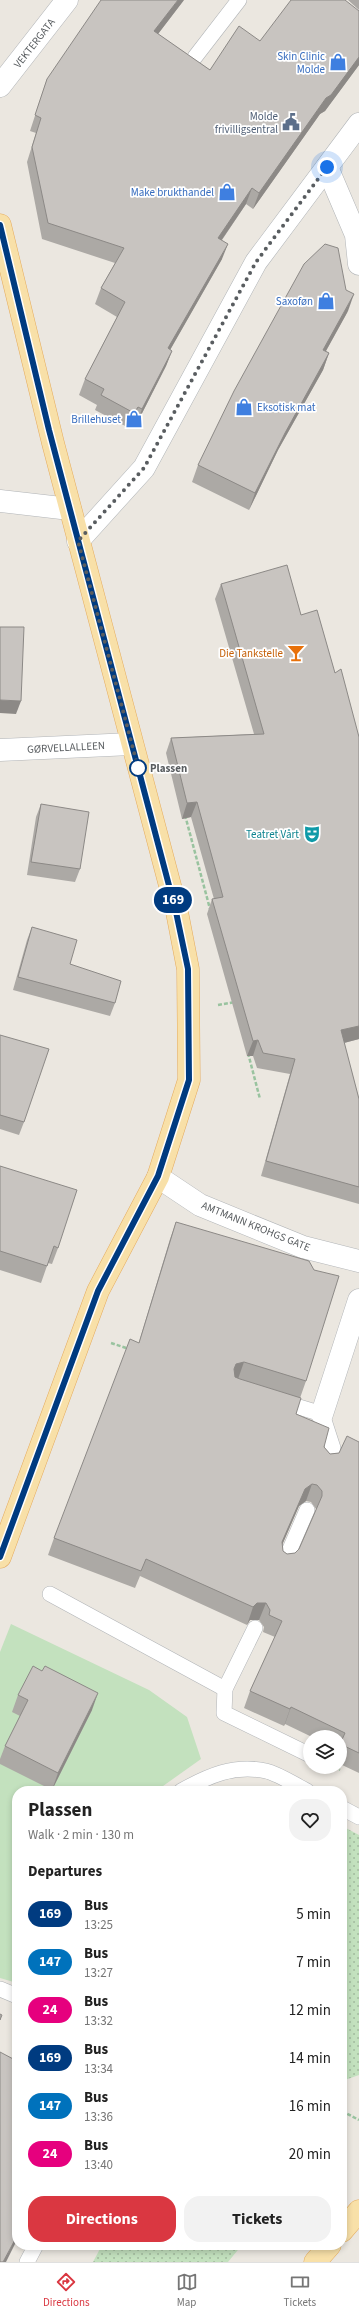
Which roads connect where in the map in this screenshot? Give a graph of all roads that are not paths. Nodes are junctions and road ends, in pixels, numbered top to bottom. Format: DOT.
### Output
graph roads {
  1 [pos="67,0"];
  2 [pos="239,0"];
  3 [pos="195,57"];
  4 [pos="0,86"];
  5 [pos="359,124"];
  6 [pos="327,167"];
  7 [pos="0,225"];
  8 [pos="359,264"];
  9 [pos="0,501"];
  10 [pos="70,509"];
  11 [pos="78,541"];
  12 [pos="132,744"];
  13 [pos="0,750"];
  14 [pos="158,1176"];
  15 [pos="359,1261"];
  16 [pos="359,1300"];
  17 [pos="265,1396"];
  18 [pos="322,1414"];
  19 [pos="327,1463"];
  20 [pos="307,1510"];
  21 [pos="0,1557"];
  22 [pos="284,1563"];
  23 [pos="50,1594"];
  24 [pos="255,1628"];
  25 [pos="225,1689"];
  26 [pos="303,1752"];
  27 [pos="191,1786"];
  28 [pos="297,1786"];
  29 [pos="347,1811"];
  30 [pos="359,1817"];
  31 [pos="0,1989"];
  32 [pos="12,1994"];
  33 [pos="359,2211"];
  34 [pos="347,2225"];
  35 [pos="33,2250"];
  36 [pos="326,2250"];
  37 [pos="27,2262"];
  38 [pos="315,2262"];
  1 -- 4 [label="street, VEKTERGATA"];
  2 -- 3 [label="lane"];
  5 -- 6 [label="street"];
  6 -- 8 [label="street"];
  6 -- 11 [label="street"];
  7 -- 10 [label="main road"];
  9 -- 10 [label="street"];
  10 -- 11 [label="main road"];
  11 -- 12 [label="main road"];
  12 -- 13 [label="street, GØRVELLALLEEN"];
  12 -- 14 [label="main road"];
  14 -- 15 [label="street, AMTMANN KROHGS GATE"];
  14 -- 21 [label="main road"];
  16 -- 18 [label="street"];
  17 -- 18 [label="lane"];
  18 -- 19 [label="lane"];
  20 -- 22 [label="lane"];
  23 -- 25 [label="lane"];
  24 -- 25 [label="lane"];
  25 -- 26 [label="lane"];
  27 -- 28 [label="lane"];
  29 -- 30 [label="lane"];
  31 -- 32 [label="lane"];
  33 -- 34 [label="main road"];
  35 -- 37 [label="lane"];
  36 -- 38 [label="main road"];
}
